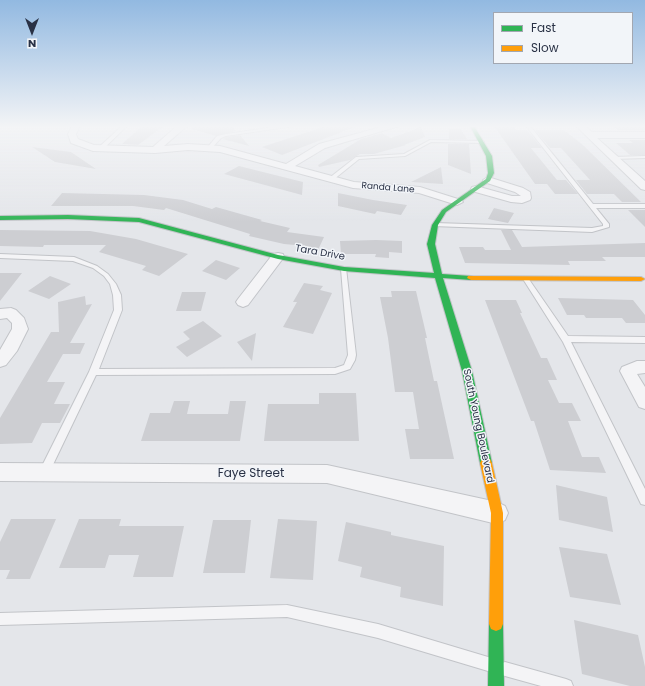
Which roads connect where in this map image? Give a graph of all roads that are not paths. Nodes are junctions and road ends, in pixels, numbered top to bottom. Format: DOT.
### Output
graph roads {
  1 [pos="254,158"];
  2 [pos="302,158"];
  3 [pos="358,158"];
  4 [pos="490,158"];
  5 [pos="553,158"];
  6 [pos="613,158"];
  7 [pos="287,167"];
  8 [pos="331,179"];
  9 [pos="488,180"];
  10 [pos="644,185"];
  11 [pos="476,189"];
  12 [pos="457,202"];
  13 [pos="591,206"];
  14 [pos="645,206"];
  15 [pos="0,218"];
  16 [pos="435,225"];
  17 [pos="0,256"];
  18 [pos="278,257"];
  19 [pos="344,269"];
  20 [pos="439,277"];
  21 [pos="526,279"];
  22 [pos="641,279"];
  23 [pos="243,302"];
  24 [pos="0,314"];
  25 [pos="566,339"];
  26 [pos="645,340"];
  27 [pos="0,361"];
  28 [pos="645,367"];
  29 [pos="93,372"];
  30 [pos="645,402"];
  31 [pos="0,472"];
  32 [pos="43,472"];
  33 [pos="645,500"];
  34 [pos="496,513"];
  35 [pos="0,619"];
  36 [pos="496,666"];
  37 [pos="496,686"];
  38 [pos="566,686"];
  1 -- 7 [label="street, Randa Lane"];
  2 -- 7 [label="street"];
  3 -- 8 [label="lane"];
  4 -- 9 [label="street"];
  5 -- 13 [label="lane"];
  6 -- 10 [label="street"];
  7 -- 8 [label="street, Randa Lane"];
  8 -- 12 [label="street, Randa Lane"];
  9 -- 11 [label="street, South Young Boulevard"];
  9 -- 11 [label="street"];
  11 -- 12 [label="street, South Young Boulevard"];
  12 -- 16 [label="street, South Young Boulevard"];
  13 -- 14 [label="lane"];
  13 -- 16 [label="lane"];
  15 -- 18 [label="street, Tara Drive"];
  16 -- 20 [label="street, South Young Boulevard"];
  17 -- 29 [label="lane"];
  18 -- 19 [label="street, Tara Drive"];
  18 -- 23 [label="street"];
  19 -- 20 [label="street, Tara Drive"];
  19 -- 29 [label="lane"];
  20 -- 21 [label="street, Tara Drive"];
  20 -- 34 [label="street, South Young Boulevard"];
  21 -- 22 [label="street, Tara Drive"];
  21 -- 25 [label="lane"];
  24 -- 27 [label="street"];
  25 -- 26 [label="lane"];
  25 -- 33 [label="lane"];
  28 -- 30 [label="street"];
  29 -- 32 [label="lane"];
  31 -- 32 [label="street, Faye Street"];
  32 -- 34 [label="street, Faye Street"];
  34 -- 36 [label="street, South Young Boulevard"];
  35 -- 36 [label="lane"];
  36 -- 37 [label="street, South Young Boulevard"];
  36 -- 38 [label="lane"];
}
